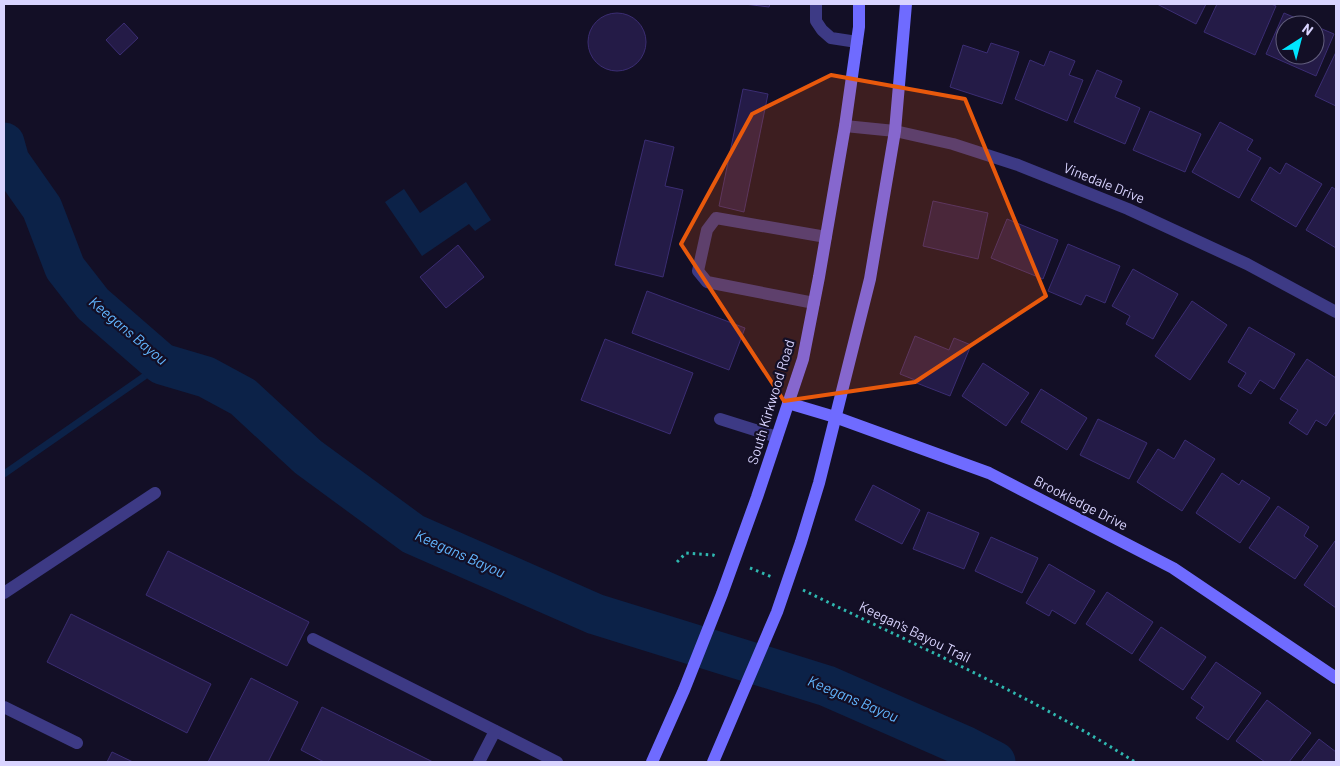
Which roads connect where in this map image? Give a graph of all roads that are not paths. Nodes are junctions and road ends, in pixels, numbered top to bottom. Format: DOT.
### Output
graph roads {
  1 [pos="816,4"];
  2 [pos="860,4"];
  3 [pos="906,4"];
  4 [pos="857,42"];
  5 [pos="845,126"];
  6 [pos="895,131"];
  7 [pos="826,237"];
  8 [pos="814,303"];
  9 [pos="1336,312"];
  10 [pos="788,403"];
  11 [pos="835,417"];
  12 [pos="720,419"];
  13 [pos="777,437"];
  14 [pos="155,494"];
  15 [pos="4,593"];
  16 [pos="313,639"];
  17 [pos="1336,678"];
  18 [pos="4,707"];
  19 [pos="495,731"];
  20 [pos="77,743"];
  21 [pos="479,762"];
  22 [pos="557,762"];
  23 [pos="652,762"];
  24 [pos="714,762"];
  1 -- 4 [label="street"];
  2 -- 4 [label="main road, South Kirkwood Road"];
  3 -- 6 [label="main road"];
  4 -- 5 [label="main road, South Kirkwood Road"];
  5 -- 6 [label="street, Vinedale Drive"];
  5 -- 7 [label="main road, South Kirkwood Road"];
  6 -- 9 [label="street, Vinedale Drive"];
  6 -- 11 [label="main road"];
  7 -- 8 [label="main road, South Kirkwood Road"];
  7 -- 8 [label="street"];
  8 -- 10 [label="main road, South Kirkwood Road"];
  10 -- 11 [label="main road, Brookledge Drive"];
  10 -- 13 [label="main road, South Kirkwood Road"];
  11 -- 17 [label="main road, Brookledge Drive"];
  11 -- 24 [label="main road"];
  12 -- 13 [label="street"];
  13 -- 23 [label="main road, South Kirkwood Road"];
  14 -- 15 [label="street"];
  16 -- 19 [label="street"];
  18 -- 20 [label="street"];
  19 -- 21 [label="street"];
  19 -- 22 [label="street"];
}
